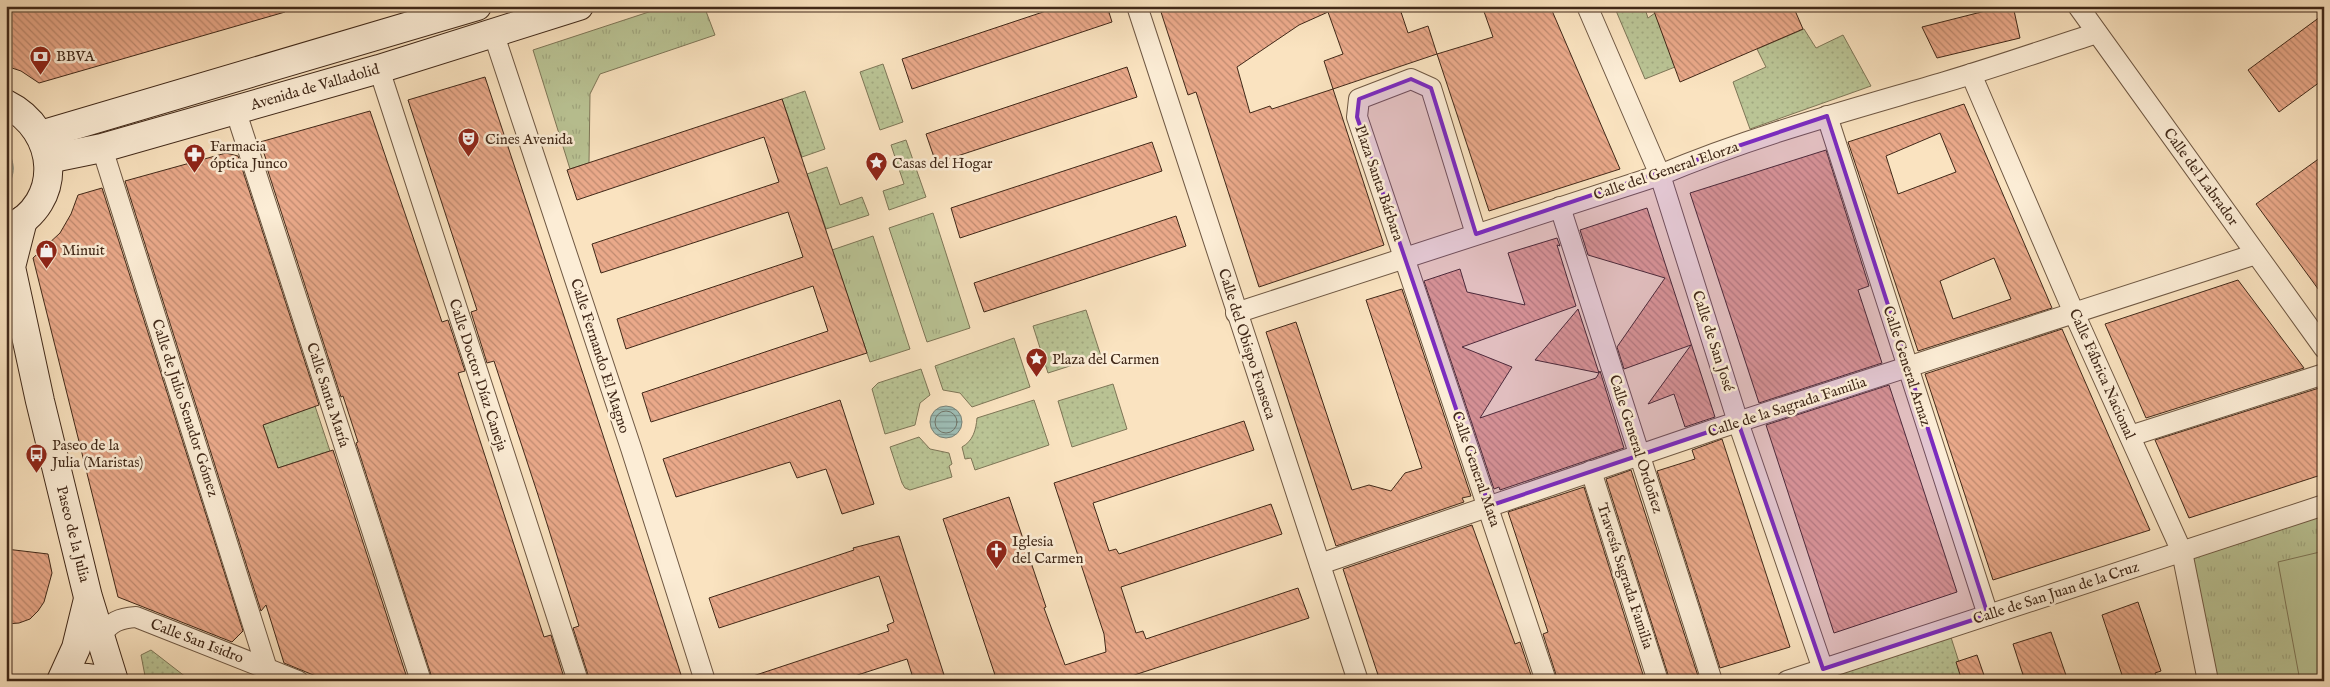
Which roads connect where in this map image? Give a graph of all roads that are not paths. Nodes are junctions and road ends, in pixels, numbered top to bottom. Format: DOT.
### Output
graph roads {
  1 [pos="477,6"];
  2 [pos="579,6"];
  3 [pos="1137,6"];
  4 [pos="1587,6"];
  5 [pos="2078,6"];
  6 [pos="493,32"];
  7 [pos="2098,33"];
  8 [pos="379,69"];
  9 [pos="1971,74"];
  10 [pos="6,104"];
  11 [pos="235,109"];
  12 [pos="1827,116"];
  13 [pos="44,147"];
  14 [pos="102,148"];
  15 [pos="1660,175"];
  16 [pos="1560,207"];
  17 [pos="15,225"];
  18 [pos="1476,234"];
  19 [pos="2256,254"];
  20 [pos="1404,258"];
  21 [pos="8,265"];
  22 [pos="1236,313"];
  23 [pos="2074,313"];
  24 [pos="2324,348"];
  25 [pos="1908,367"];
  26 [pos="2324,374"];
  27 [pos="1738,422"];
  28 [pos="2130,436"];
  29 [pos="1640,455"];
  30 [pos="1591,471"];
  31 [pos="2324,505"];
  32 [pos="1489,506"];
  33 [pos="2182,552"];
  34 [pos="1320,564"];
  35 [pos="88,597"];
  36 [pos="1988,615"];
  37 [pos="100,636"];
  38 [pos="267,669"];
  39 [pos="1825,675"];
  40 [pos="63,681"];
  41 [pos="99,681"];
  42 [pos="114,681"];
  43 [pos="298,681"];
  44 [pos="421,681"];
  45 [pos="578,681"];
  46 [pos="705,681"];
  47 [pos="1358,681"];
  48 [pos="1546,681"];
  49 [pos="1658,681"];
  50 [pos="1712,681"];
  51 [pos="1787,681"];
  52 [pos="2208,681"];
  1 -- 13 [label="main road, Avenida de Valladolid"];
  2 -- 6 [label="main road, Avenida de Valladolid"];
  3 -- 22 [label="street, Calle del Obispo Fonseca"];
  4 -- 15 [label="street, Calle de San José"];
  5 -- 7 [label="street, Calle del Labrador"];
  6 -- 8 [label="main road, Avenida de Valladolid"];
  6 -- 46 [label="street, Calle Fernando El Magno"];
  7 -- 9 [label="street, Calle del General Elorza"];
  7 -- 19 [label="street, Calle del Labrador"];
  8 -- 11 [label="main road, Avenida de Valladolid"];
  8 -- 45 [label="street, Calle Doctor Díaz Caneja"];
  9 -- 12 [label="street, Calle del General Elorza"];
  9 -- 23 [label="street, Calle Fábrica Nacional"];
  10 -- 13 [label="main road"];
  11 -- 14 [label="main road, Avenida de Valladolid"];
  11 -- 44 [label="street, Calle Santa María"];
  12 -- 15 [label="street, Calle del General Elorza"];
  12 -- 25 [label="street, Calle General Arnaz"];
  13 -- 14 [label="main road, Avenida de Valladolid"];
  13 -- 17 [label="main road"];
  14 -- 38 [label="street, Calle de Julio Senador Gómez"];
  15 -- 16 [label="street, Calle del General Elorza"];
  15 -- 27 [label="street, Calle de San José"];
  16 -- 18 [label="street, Calle del General Elorza"];
  16 -- 29 [label="street, Calle General Ordoñez"];
  17 -- 21 [label="main road, Paseo de la Julia"];
  18 -- 20 [label="street, Calle del General Elorza"];
  18 -- 20 [label="street, Plaza Santa Bárbara"];
  19 -- 23 [label="street, Calle de la Sagrada Familia"];
  19 -- 24 [label="street, Calle del Labrador"];
  20 -- 22 [label="street, Calle del General Elorza"];
  20 -- 32 [label="street, Calle General Mata"];
  21 -- 35 [label="main road, Paseo de la Julia"];
  22 -- 34 [label="street, Calle del Obispo Fonseca"];
  23 -- 25 [label="street, Calle de la Sagrada Familia"];
  23 -- 28 [label="street, Calle Fábrica Nacional"];
  25 -- 27 [label="street, Calle de la Sagrada Familia"];
  25 -- 36 [label="street, Calle General Arnaz"];
  26 -- 28 [label="street"];
  27 -- 29 [label="street, Calle de la Sagrada Familia"];
  27 -- 39 [label="street, Calle de San José"];
  28 -- 33 [label="street, Calle Fábrica Nacional"];
  29 -- 30 [label="street, Calle de la Sagrada Familia"];
  29 -- 50 [label="street, Calle General Ordoñez"];
  30 -- 32 [label="street, Calle de la Sagrada Familia"];
  30 -- 49 [label="street, Travesía Sagrada Familia"];
  31 -- 33 [label="street, Calle de San Juan de la Cruz"];
  32 -- 34 [label="street, Calle de la Sagrada Familia"];
  32 -- 48 [label="street, Calle General Mata"];
  33 -- 36 [label="street, Calle de San Juan de la Cruz"];
  33 -- 52 [label="street, Calle Fábrica Nacional"];
  34 -- 47 [label="street, Calle del Obispo Fonseca"];
  35 -- 37 [label="main road, Paseo de la Julia"];
  35 -- 40 [label="main road, Paseo de la Julia"];
  36 -- 39 [label="street, Calle de San Juan de la Cruz"];
  37 -- 38 [label="street, Calle San Isidro"];
  37 -- 42 [label="main road, Paseo de la Julia"];
  38 -- 43 [label="street, Calle San Isidro"];
  39 -- 51 [label="street, Calle de San Juan de la Cruz"];
  40 -- 41 [label="main road"];
}
